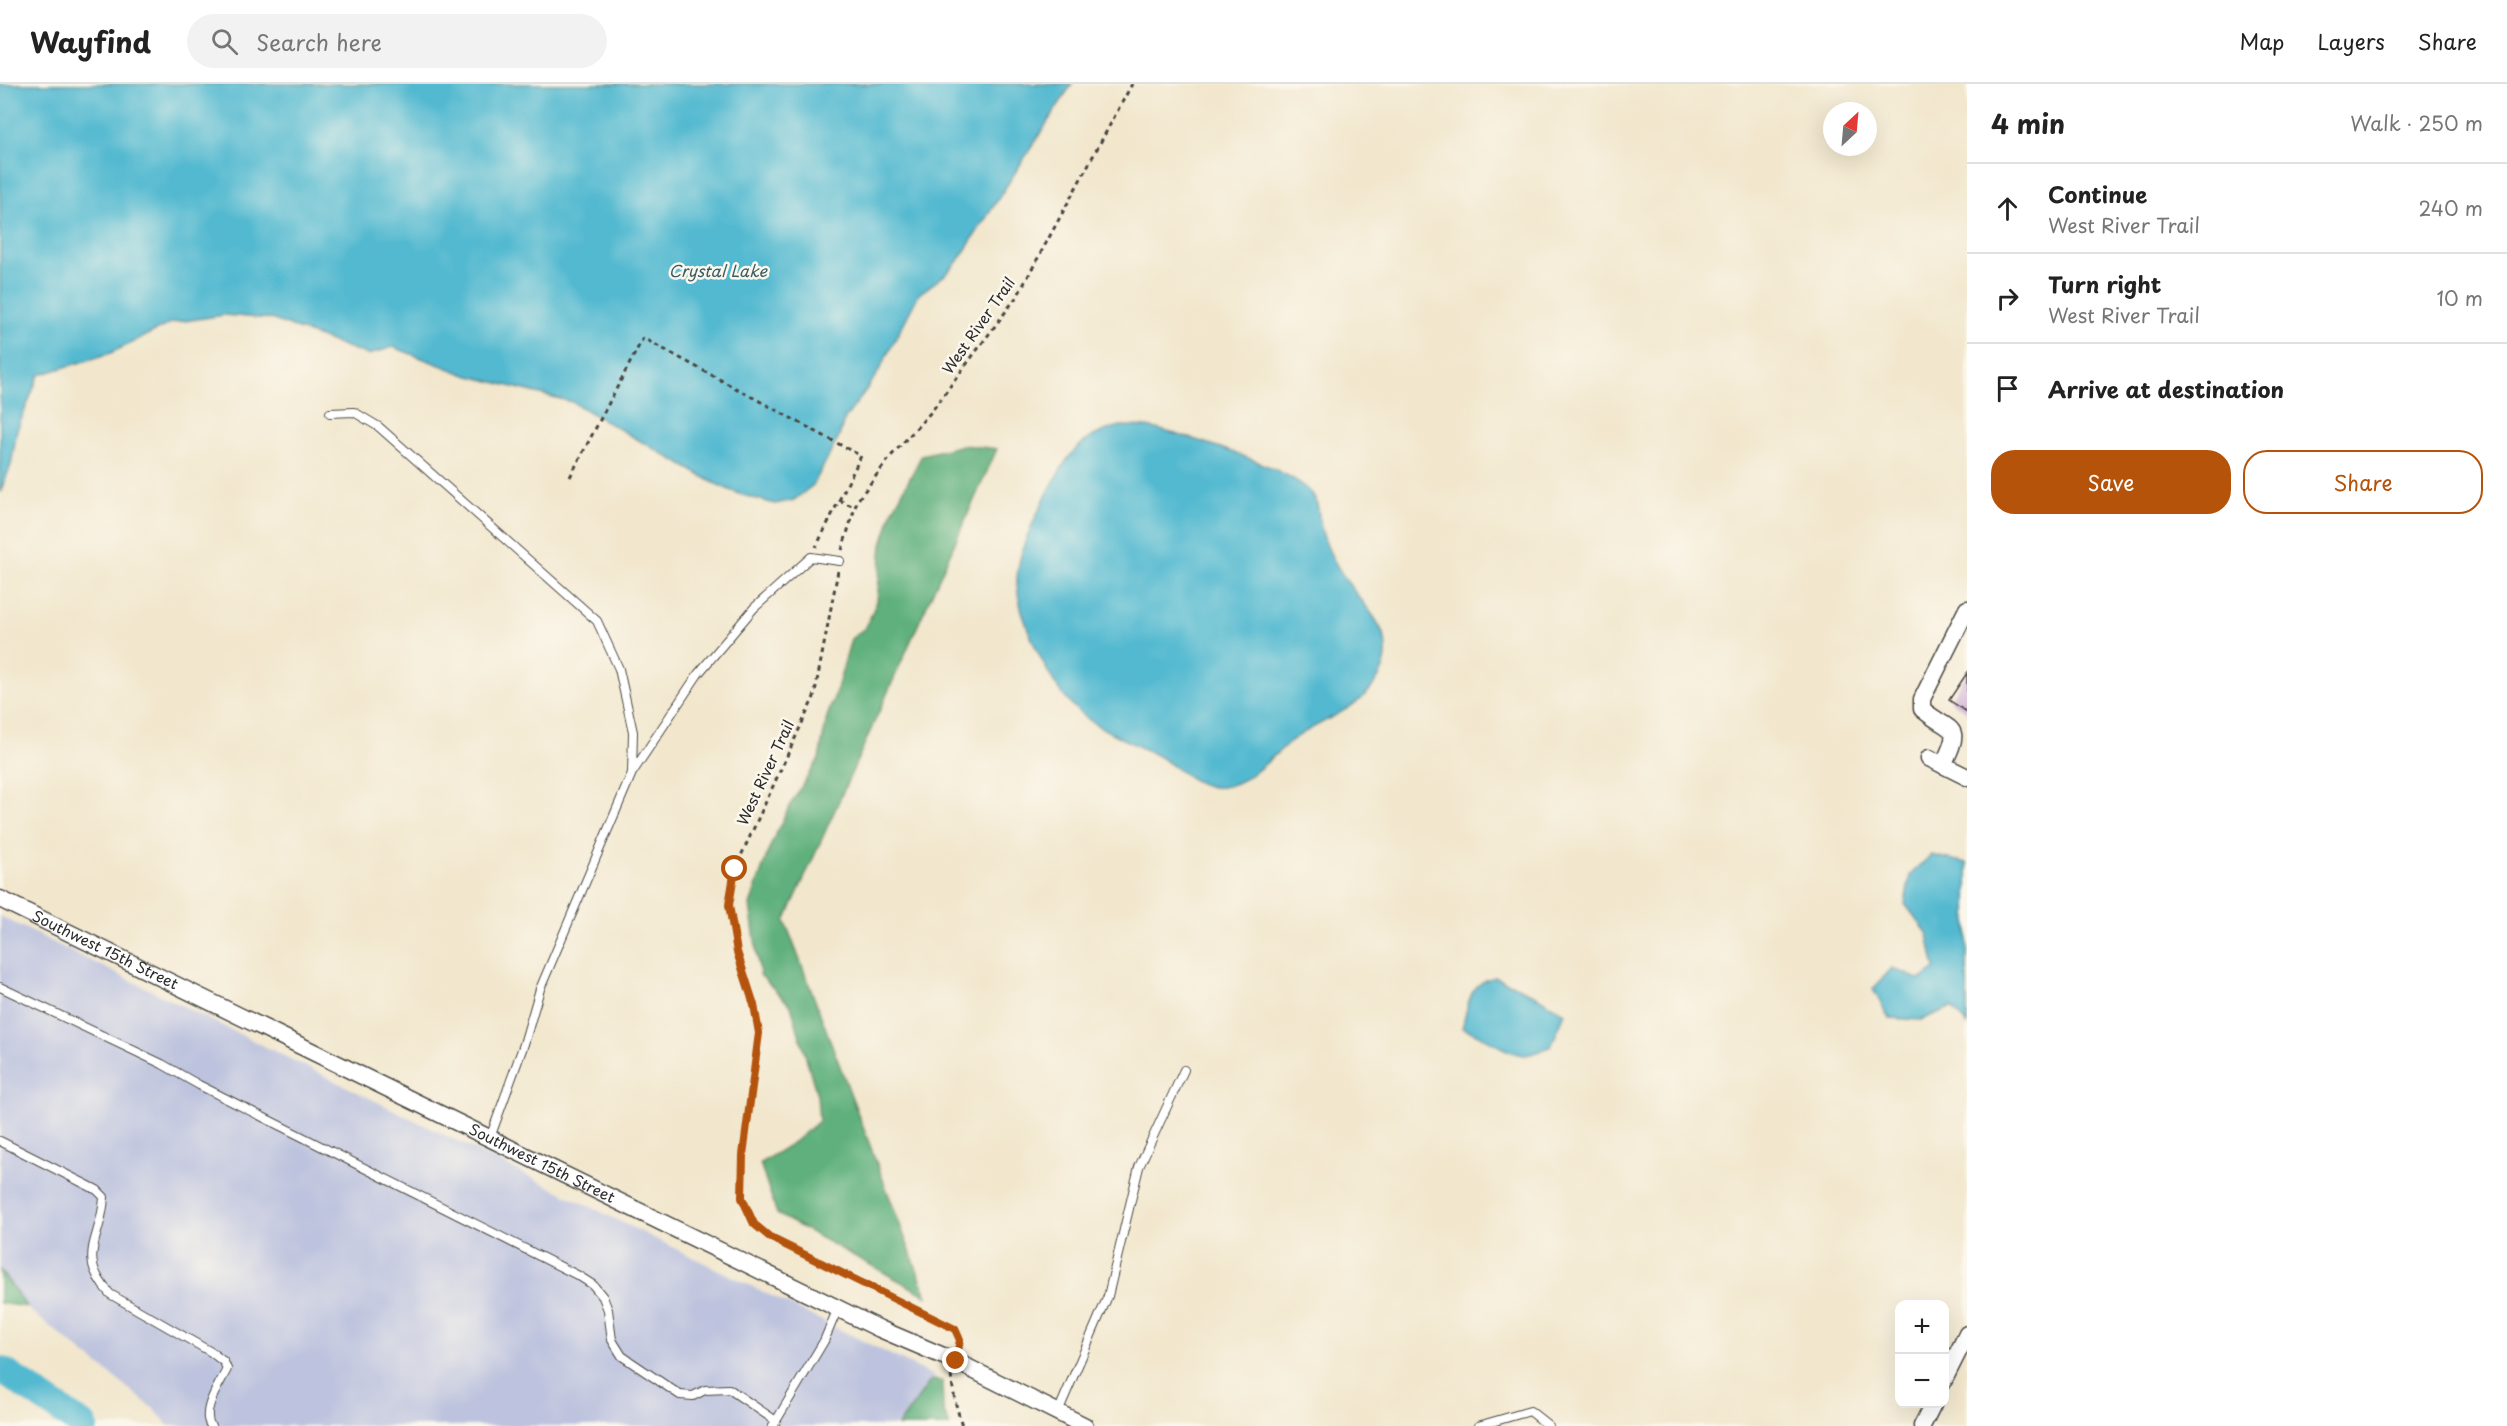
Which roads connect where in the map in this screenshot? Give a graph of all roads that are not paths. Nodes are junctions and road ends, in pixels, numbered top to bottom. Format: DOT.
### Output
graph roads {
  1 [pos="330,413"];
  2 [pos="840,561"];
  3 [pos="1967,610"];
  4 [pos="632,773"];
  5 [pos="1967,777"];
  6 [pos="0,899"];
  7 [pos="0,987"];
  8 [pos="1184,1070"];
  9 [pos="490,1138"];
  10 [pos="0,1141"];
  11 [pos="838,1308"];
  12 [pos="1967,1334"];
  13 [pos="1949,1370"];
  14 [pos="1931,1408"];
  15 [pos="1058,1412"];
  16 [pos="774,1424"];
  17 [pos="211,1426"];
  18 [pos="1085,1426"];
  19 [pos="1478,1426"];
  20 [pos="1549,1426"];
  21 [pos="1922,1426"];
  1 -- 4 [label="lane"];
  2 -- 4 [label="lane"];
  3 -- 5 [label="street"];
  4 -- 9 [label="lane"];
  6 -- 9 [label="street, Southwest 15th Street"];
  7 -- 16 [label="lane"];
  8 -- 15 [label="lane"];
  9 -- 11 [label="street, Southwest 15th Street"];
  10 -- 17 [label="lane"];
  11 -- 15 [label="street, Southwest 15th Street"];
  11 -- 16 [label="lane"];
  12 -- 13 [label="street"];
  14 -- 21 [label="street"];
  15 -- 18 [label="street, Southwest 15th Street"];
  19 -- 20 [label="lane"];
}
